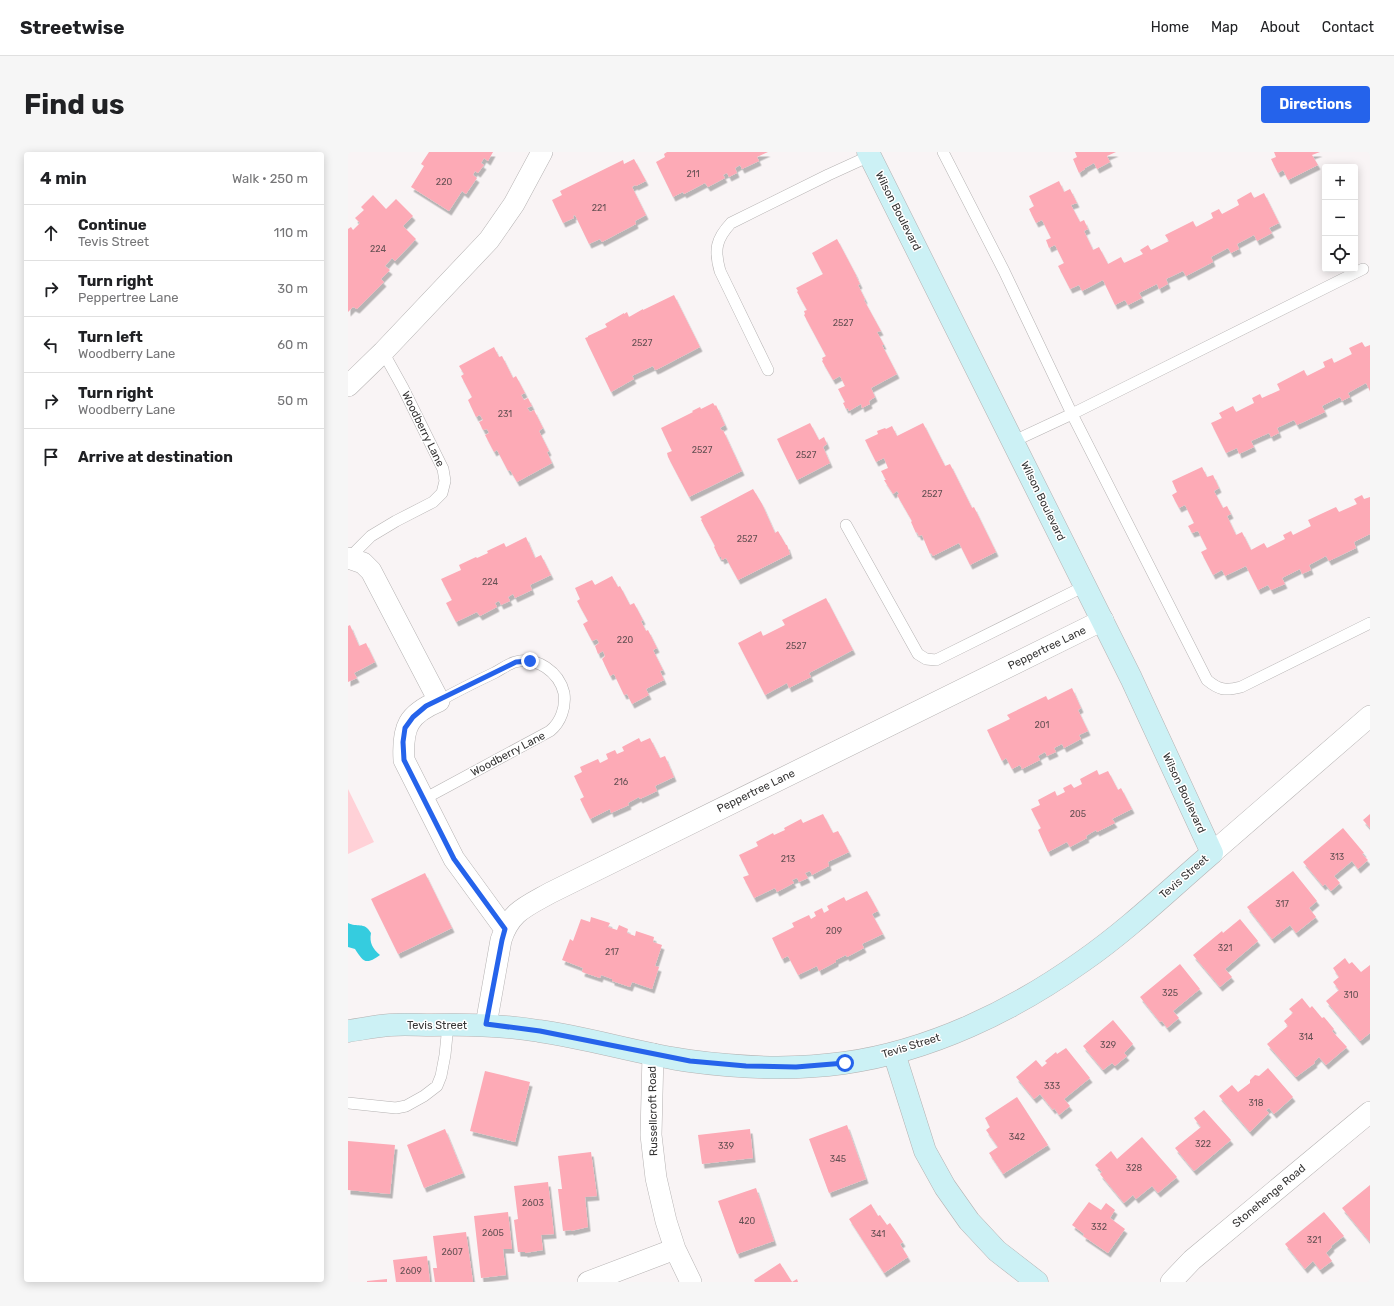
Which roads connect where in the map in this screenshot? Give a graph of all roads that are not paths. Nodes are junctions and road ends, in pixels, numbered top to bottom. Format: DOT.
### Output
graph roads {
  1 [pos="542,152"];
  2 [pos="943,152"];
  3 [pos="872,153"];
  4 [pos="1362,269"];
  5 [pos="383,352"];
  6 [pos="768,370"];
  7 [pos="348,386"];
  8 [pos="1072,414"];
  9 [pos="1014,441"];
  10 [pos="846,525"];
  11 [pos="348,558"];
  12 [pos="1086,586"];
  13 [pos="1103,620"];
  14 [pos="1370,623"];
  15 [pos="439,701"];
  16 [pos="1370,716"];
  17 [pos="424,799"];
  18 [pos="1212,853"];
  19 [pos="505,929"];
  20 [pos="448,1024"];
  21 [pos="486,1024"];
  22 [pos="348,1031"];
  23 [pos="894,1053"];
  24 [pos="653,1054"];
  25 [pos="348,1103"];
  26 [pos="1370,1112"];
  27 [pos="676,1249"];
  28 [pos="588,1282"];
  29 [pos="691,1282"];
  30 [pos="1036,1282"];
  31 [pos="1171,1282"];
  1 -- 5 [label="street"];
  2 -- 8 [label="lane"];
  3 -- 6 [label="lane"];
  3 -- 9 [label="street, Wilson Boulevard"];
  4 -- 8 [label="lane"];
  5 -- 7 [label="street"];
  5 -- 11 [label="lane, Woodberry Lane"];
  8 -- 9 [label="lane"];
  8 -- 14 [label="lane"];
  9 -- 12 [label="street, Wilson Boulevard"];
  10 -- 12 [label="lane"];
  11 -- 15 [label="street, Woodberry Lane"];
  12 -- 13 [label="street, Wilson Boulevard"];
  13 -- 18 [label="street, Wilson Boulevard"];
  13 -- 19 [label="street, Peppertree Lane"];
  15 -- 17 [label="street, Woodberry Lane"];
  15 -- 17 [label="lane, Woodberry Lane"];
  16 -- 18 [label="street, Tevis Street"];
  17 -- 19 [label="street, Woodberry Lane"];
  18 -- 23 [label="street, Tevis Street"];
  19 -- 21 [label="street, Peppertree Lane"];
  20 -- 21 [label="street, Tevis Street"];
  20 -- 22 [label="street, Tevis Street"];
  20 -- 25 [label="lane"];
  21 -- 24 [label="street, Tevis Street"];
  23 -- 24 [label="street, Tevis Street"];
  23 -- 30 [label="street"];
  24 -- 27 [label="street, Russellcroft Road"];
  26 -- 31 [label="street, Stonehenge Road"];
  27 -- 28 [label="street"];
  27 -- 29 [label="street, Russellcroft Road"];
}
